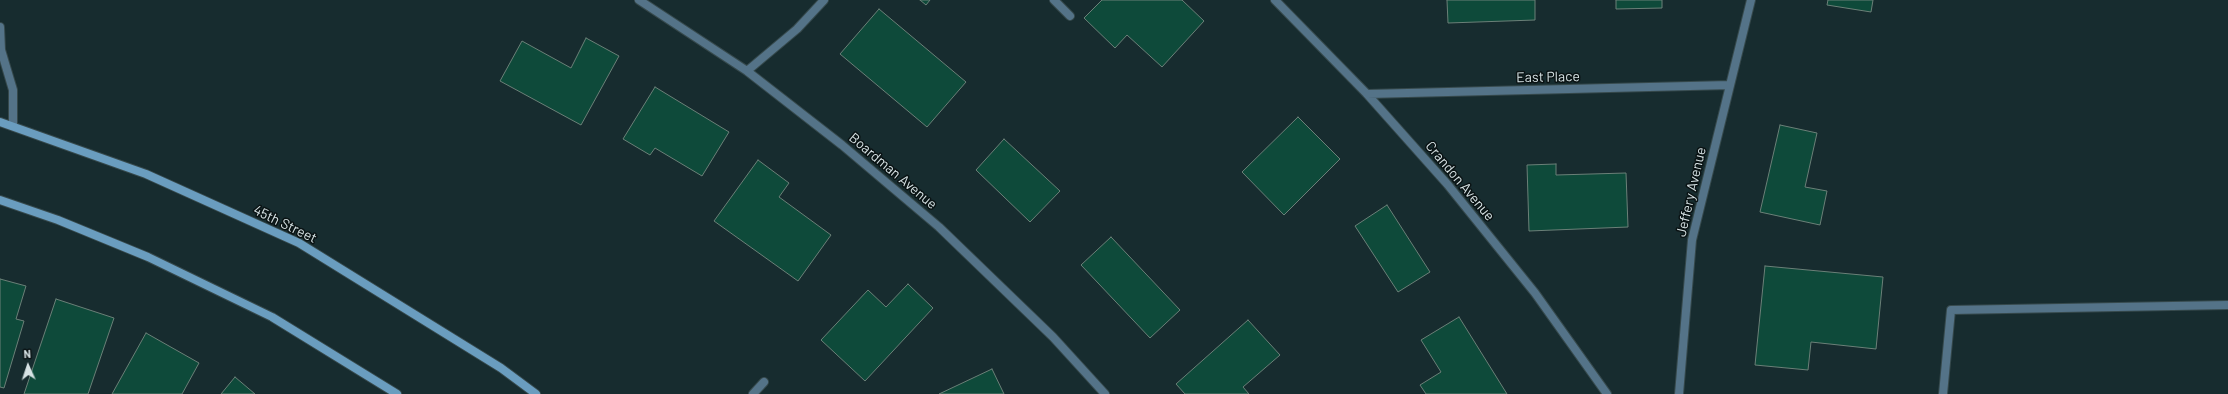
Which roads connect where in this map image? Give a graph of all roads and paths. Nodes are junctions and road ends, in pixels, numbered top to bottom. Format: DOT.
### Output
graph roads {
  1 [pos="639,0"];
  2 [pos="824,0"];
  3 [pos="1054,0"];
  4 [pos="1275,0"];
  5 [pos="1751,0"];
  6 [pos="1070,16"];
  7 [pos="0,28"];
  8 [pos="1,50"];
  9 [pos="747,71"];
  10 [pos="1730,85"];
  11 [pos="1367,94"];
  12 [pos="0,122"];
  13 [pos="12,126"];
  14 [pos="0,200"];
  15 [pos="2228,305"];
  16 [pos="764,382"];
  17 [pos="397,394"];
  18 [pos="536,394"];
  19 [pos="753,394"];
  20 [pos="1105,394"];
  21 [pos="1607,394"];
  22 [pos="1679,394"];
  23 [pos="1943,394"];
  1 -- 9 [label="street, Boardman Avenue"];
  2 -- 9 [label="street"];
  3 -- 6 [label="street"];
  4 -- 11 [label="street, Crandon Avenue"];
  5 -- 10 [label="street, Jeffery Avenue"];
  7 -- 8 [label="street"];
  8 -- 13 [label="street"];
  9 -- 20 [label="street, Boardman Avenue"];
  10 -- 11 [label="street, East Place"];
  10 -- 22 [label="street, Jeffery Avenue"];
  11 -- 21 [label="street, Crandon Avenue"];
  12 -- 13 [label="main road, 45th Street"];
  13 -- 18 [label="main road, 45th Street"];
  14 -- 17 [label="main road"];
  15 -- 23 [label="street"];
  16 -- 19 [label="street"];
}
